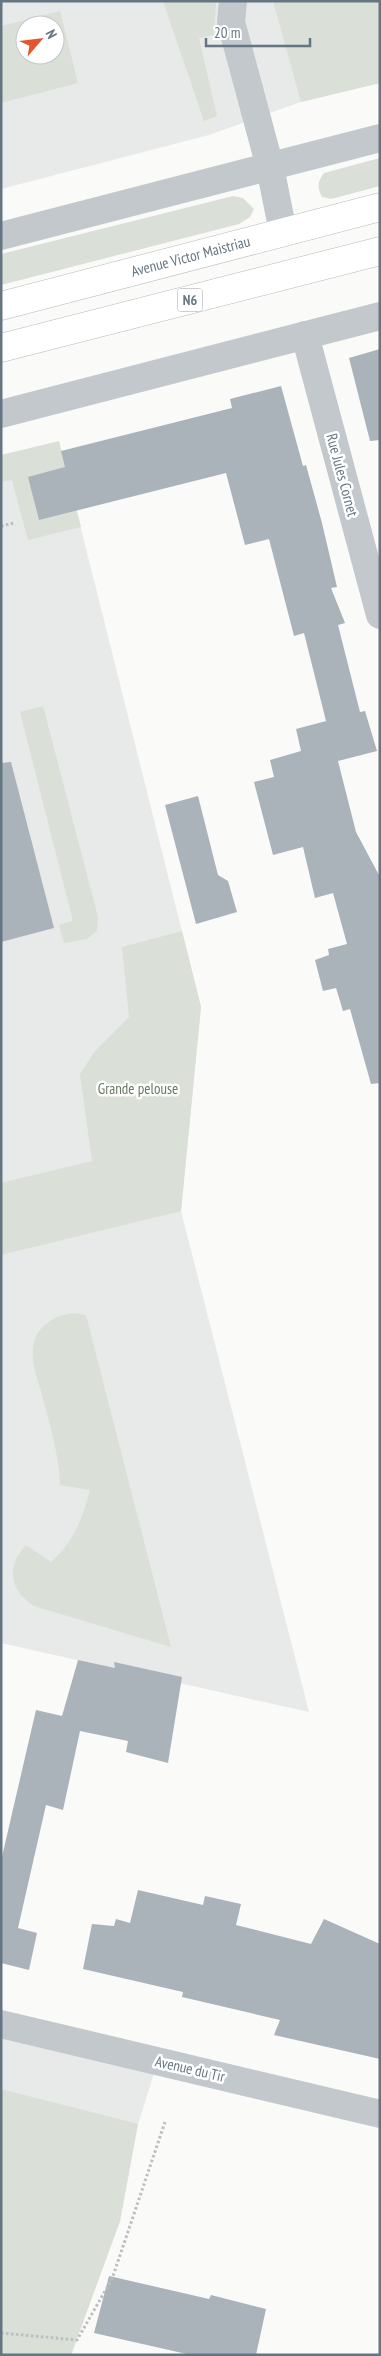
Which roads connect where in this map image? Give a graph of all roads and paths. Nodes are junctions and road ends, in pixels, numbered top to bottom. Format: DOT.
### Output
graph roads {
  1 [pos="232,1"];
  2 [pos="380,138"];
  3 [pos="270,166"];
  4 [pos="380,207"];
  5 [pos="283,232"];
  6 [pos="1,236"];
  7 [pos="380,252"];
  8 [pos="1,306"];
  9 [pos="380,316"];
  10 [pos="305,336"];
  11 [pos="1,348"];
  12 [pos="1,414"];
  13 [pos="14,523"];
  14 [pos="1,526"];
  15 [pos="380,615"];
  16 [pos="1,2024"];
  17 [pos="380,2114"];
  18 [pos="166,2122"];
  19 [pos="1,2333"];
  1 -- 3 [label="street"];
  2 -- 3 [label="street"];
  3 -- 5 [label="street"];
  3 -- 6 [label="street"];
  4 -- 5 [label="main road, Avenue Victor Maistriau"];
  5 -- 8 [label="main road, Avenue Victor Maistriau"];
  7 -- 11 [label="main road, N6"];
  9 -- 10 [label="street"];
  10 -- 12 [label="street"];
  10 -- 15 [label="street, Rue Jules Cornet"];
  13 -- 14 [label="path"];
  16 -- 17 [label="street, Avenue du Tir"];
  18 -- 19 [label="path"];
}
